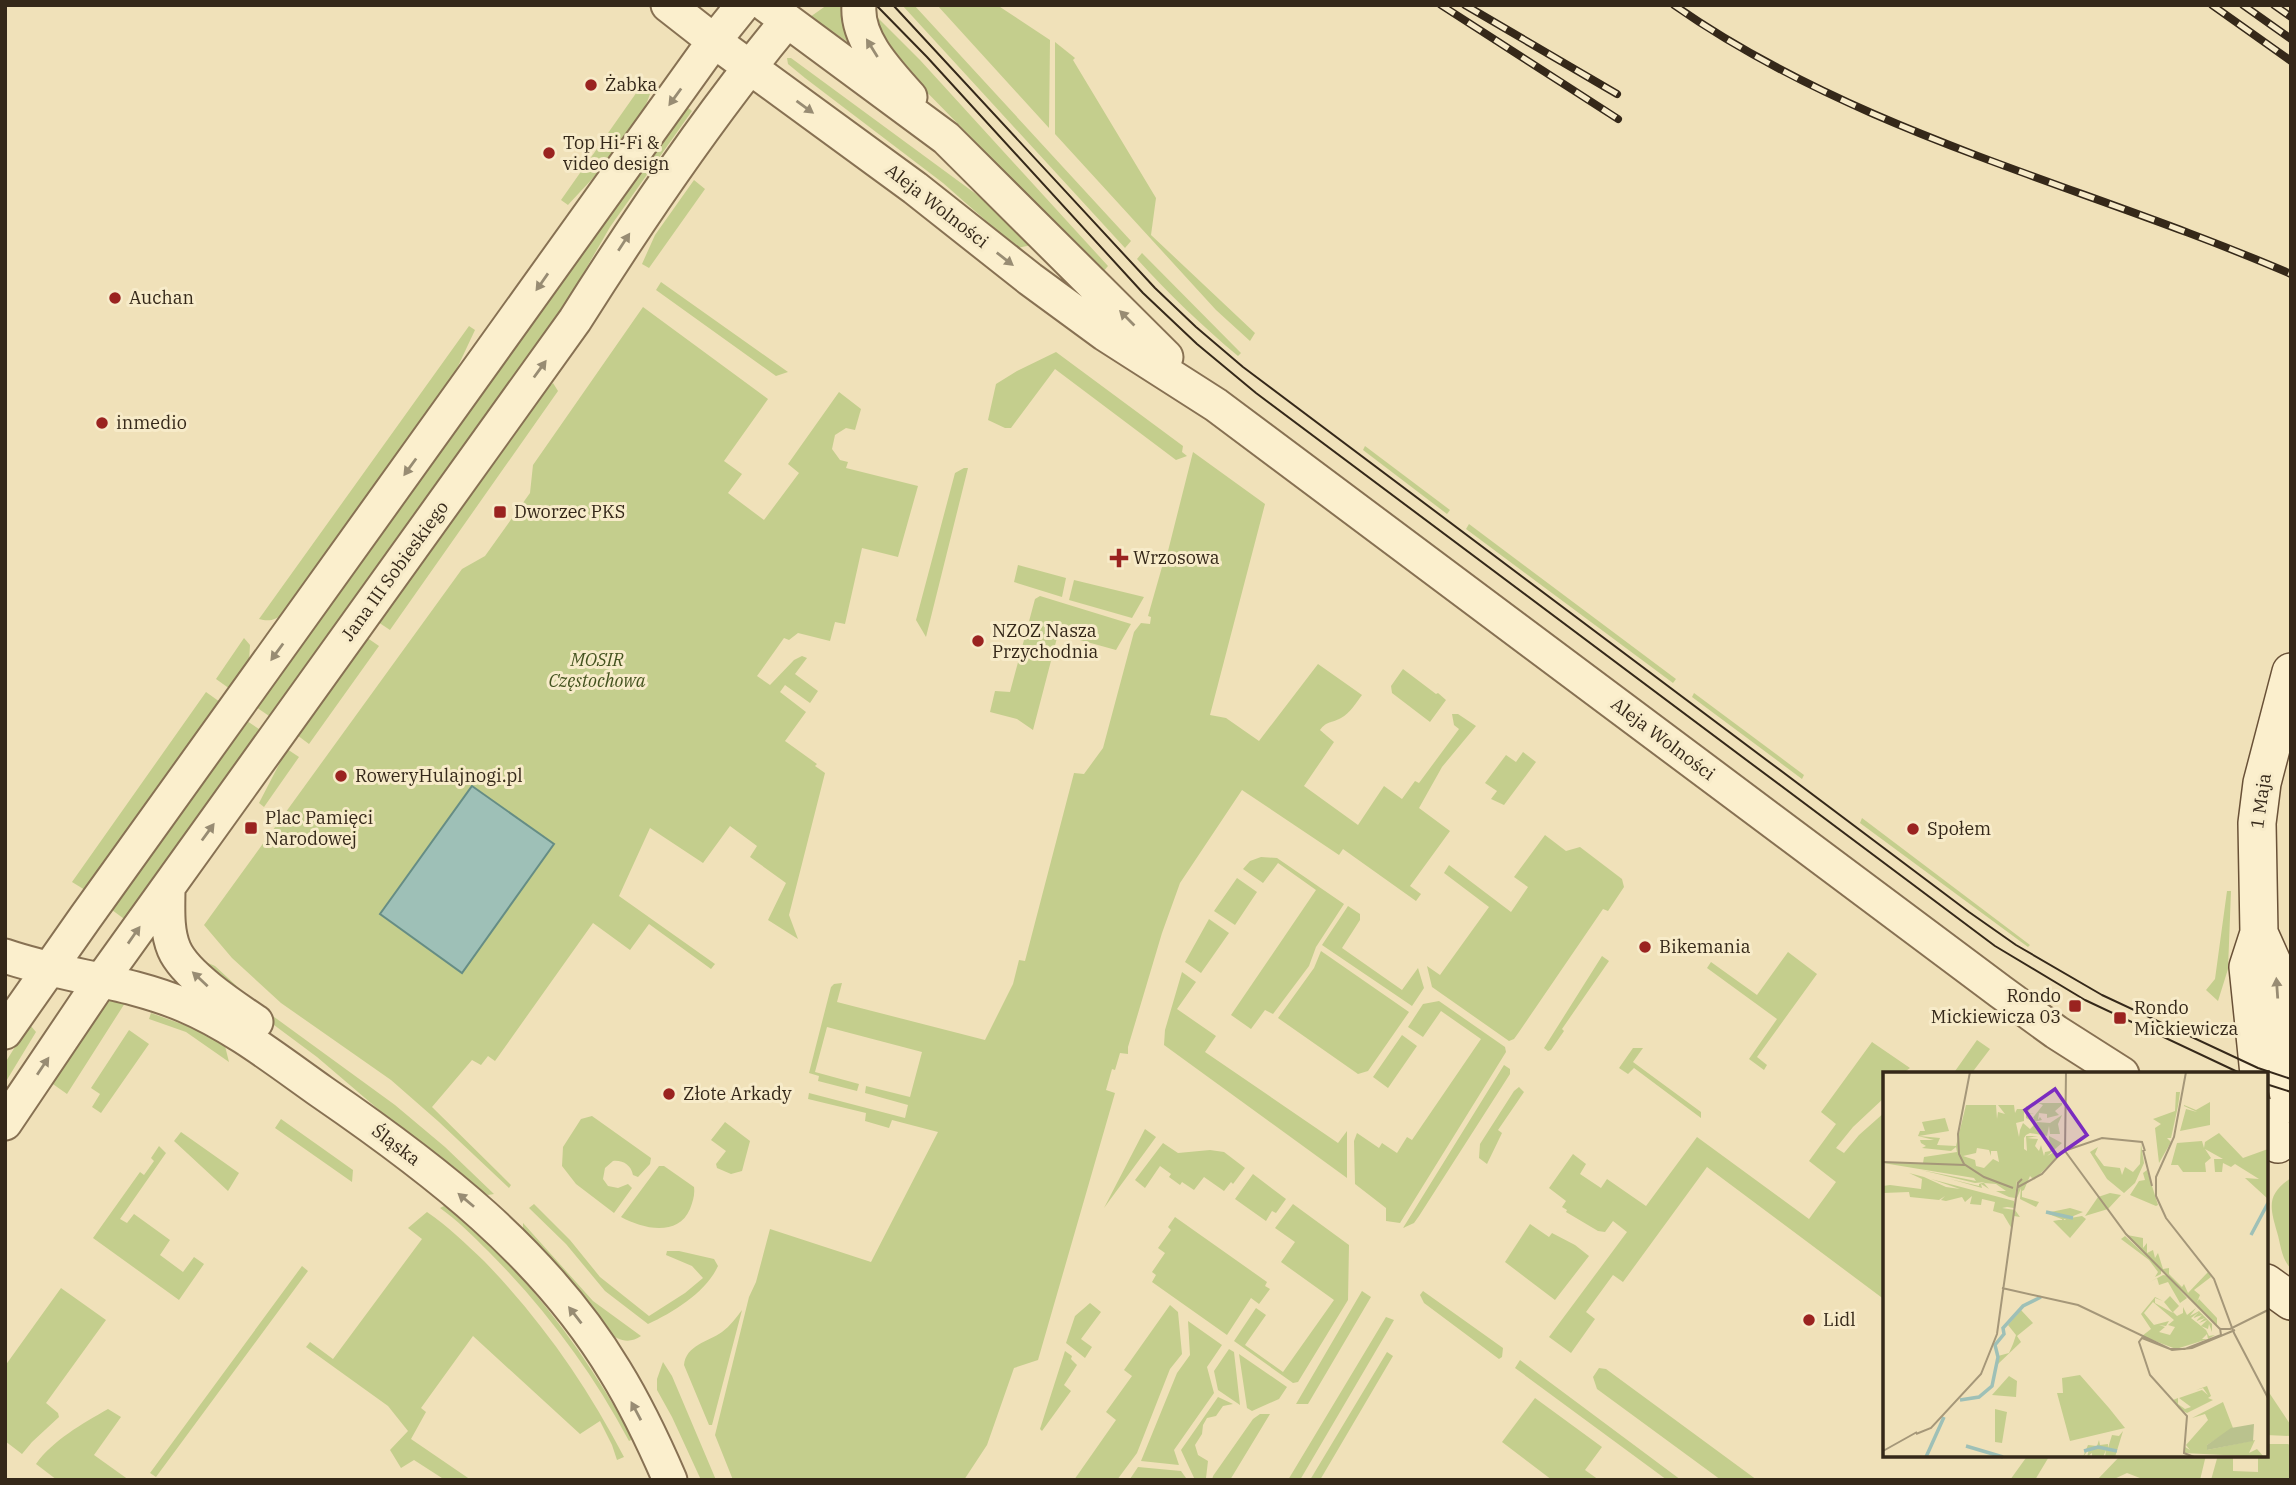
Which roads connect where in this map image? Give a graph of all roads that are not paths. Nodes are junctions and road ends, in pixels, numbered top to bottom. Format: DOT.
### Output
graph roads {
  1 [pos="668,5"];
  2 [pos="743,5"];
  3 [pos="859,5"];
  4 [pos="777,13"];
  5 [pos="714,41"];
  6 [pos="750,66"];
  7 [pos="946,138"];
  8 [pos="1210,400"];
  9 [pos="2291,672"];
  10 [pos="168,888"];
  11 [pos="2259,933"];
  12 [pos="5,956"];
  13 [pos="50,968"];
  14 [pos="100,982"];
  15 [pos="5,1032"];
  16 [pos="2118,1072"];
  17 [pos="2259,1072"];
  18 [pos="2291,1104"];
  19 [pos="362,1119"];
  20 [pos="5,1123"];
  21 [pos="670,1480"];
  1 -- 5 [label="street, Aleja Wolności"];
  2 -- 5 [label="street"];
  7 -- 3 [label="street, one-way"];
  4 -- 6 [label="street, Jana III Sobieskiego"];
  4 -- 7 [label="street, Aleja Wolności"];
  5 -- 6 [label="street, Aleja Wolności"];
  5 -- 13 [label="street, one-way"];
  6 -- 8 [label="street, Aleja Wolności, one-way"];
  10 -- 6 [label="street, Jana III Sobieskiego, one-way"];
  8 -- 7 [label="street, Aleja Wolności, one-way"];
  8 -- 16 [label="street, Aleja Wolności"];
  9 -- 11 [label="main road, 1 Maja"];
  14 -- 10 [label="street, Jana III Sobieskiego, one-way"];
  19 -- 10 [label="street, one-way"];
  11 -- 17 [label="main road, 1 Maja"];
  18 -- 11 [label="main road, 1 Maja, one-way"];
  12 -- 13 [label="street, Śląska"];
  13 -- 14 [label="street, Śląska"];
  13 -- 15 [label="street"];
  14 -- 19 [label="street, Śląska"];
  20 -- 14 [label="street, Jana III Sobieskiego, one-way"];
  21 -- 19 [label="street, Śląska, one-way"];
}
